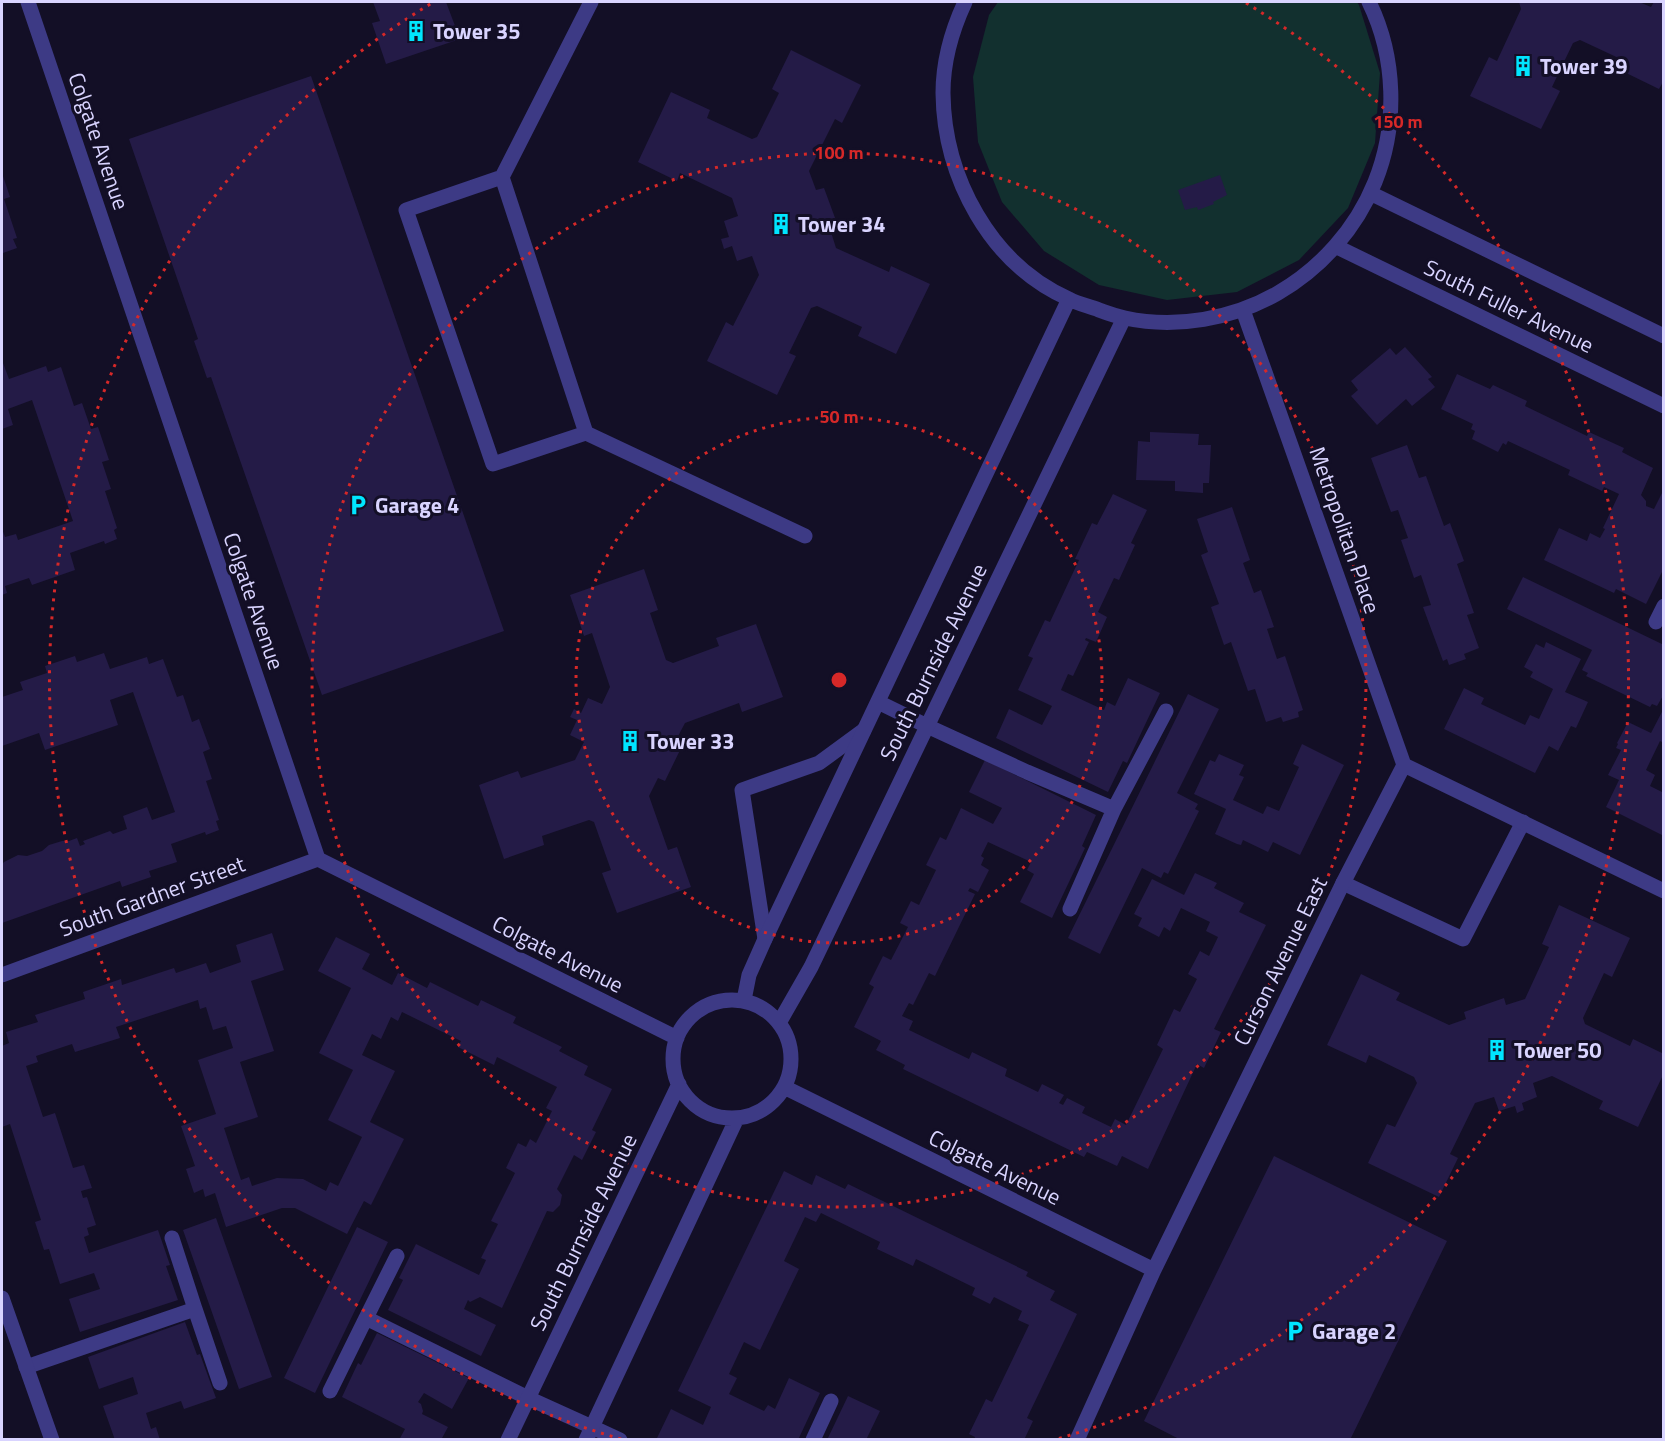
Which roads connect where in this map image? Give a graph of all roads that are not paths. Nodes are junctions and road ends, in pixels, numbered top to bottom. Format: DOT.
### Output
graph roads {
  1 [pos="28,2"];
  2 [pos="591,2"];
  3 [pos="965,2"];
  4 [pos="1369,2"];
  5 [pos="502,177"];
  6 [pos="1370,193"];
  7 [pos="1335,246"];
  8 [pos="1069,300"];
  9 [pos="1243,309"];
  10 [pos="1124,318"];
  11 [pos="1662,332"];
  12 [pos="1664,406"];
  13 [pos="586,433"];
  14 [pos="805,536"];
  15 [pos="1664,606"];
  16 [pos="1656,622"];
  17 [pos="878,702"];
  18 [pos="1166,711"];
  19 [pos="927,726"];
  20 [pos="864,730"];
  21 [pos="1404,765"];
  22 [pos="1114,809"];
  23 [pos="1523,822"];
  24 [pos="318,859"];
  25 [pos="1343,883"];
  26 [pos="1664,891"];
  27 [pos="1070,909"];
  28 [pos="765,939"];
  29 [pos="2,975"];
  30 [pos="744,1000"];
  31 [pos="779,1023"];
  32 [pos="677,1038"];
  33 [pos="679,1084"];
  34 [pos="784,1087"];
  35 [pos="737,1118"];
  36 [pos="172,1238"];
  37 [pos="397,1256"];
  38 [pos="1154,1270"];
  39 [pos="2,1298"];
  40 [pos="195,1309"];
  41 [pos="366,1318"];
  42 [pos="26,1367"];
  43 [pos="220,1383"];
  44 [pos="330,1390"];
  45 [pos="528,1398"];
  46 [pos="831,1401"];
  47 [pos="589,1433"];
  48 [pos="52,1440"];
  49 [pos="508,1440"];
  50 [pos="620,1440"];
  51 [pos="813,1440"];
  52 [pos="1077,1440"];
  1 -- 24 [label="street, Colgate Avenue"];
  2 -- 5 [label="street"];
  3 -- 8 [label="street"];
  4 -- 6 [label="street"];
  5 -- 13 [label="street"];
  5 -- 13 [label="street"];
  6 -- 7 [label="street"];
  6 -- 11 [label="street, South Fuller Avenue"];
  7 -- 9 [label="street"];
  7 -- 12 [label="street, South Fuller Avenue"];
  8 -- 10 [label="street"];
  8 -- 17 [label="street, South Burnside Avenue"];
  9 -- 10 [label="street"];
  9 -- 21 [label="street, Metropolitan Place"];
  10 -- 19 [label="street, South Burnside Avenue"];
  13 -- 14 [label="street"];
  15 -- 16 [label="street"];
  17 -- 19 [label="street"];
  17 -- 20 [label="street, South Burnside Avenue"];
  18 -- 22 [label="street"];
  19 -- 22 [label="street"];
  19 -- 31 [label="street, South Burnside Avenue"];
  20 -- 28 [label="street, South Burnside Avenue"];
  20 -- 28 [label="street"];
  21 -- 23 [label="street"];
  21 -- 25 [label="street, Curson Avenue East"];
  22 -- 27 [label="street"];
  23 -- 25 [label="street"];
  23 -- 26 [label="street"];
  24 -- 29 [label="street, South Gardner Street"];
  24 -- 32 [label="street, Colgate Avenue"];
  25 -- 38 [label="street, Curson Avenue East"];
  28 -- 30 [label="street, South Burnside Avenue"];
  30 -- 31 [label="street"];
  30 -- 32 [label="street"];
  31 -- 34 [label="street"];
  32 -- 33 [label="street"];
  33 -- 35 [label="street"];
  33 -- 45 [label="street, South Burnside Avenue"];
  34 -- 35 [label="street"];
  34 -- 38 [label="street, Colgate Avenue"];
  35 -- 47 [label="street"];
  36 -- 40 [label="street"];
  37 -- 41 [label="street"];
  38 -- 52 [label="street, Curson Avenue East"];
  39 -- 42 [label="street"];
  40 -- 42 [label="street"];
  40 -- 43 [label="street"];
  41 -- 44 [label="street"];
  41 -- 45 [label="street"];
  42 -- 48 [label="street"];
  45 -- 47 [label="street"];
  45 -- 49 [label="street, South Burnside Avenue"];
  46 -- 51 [label="street"];
  47 -- 50 [label="street"];
}
